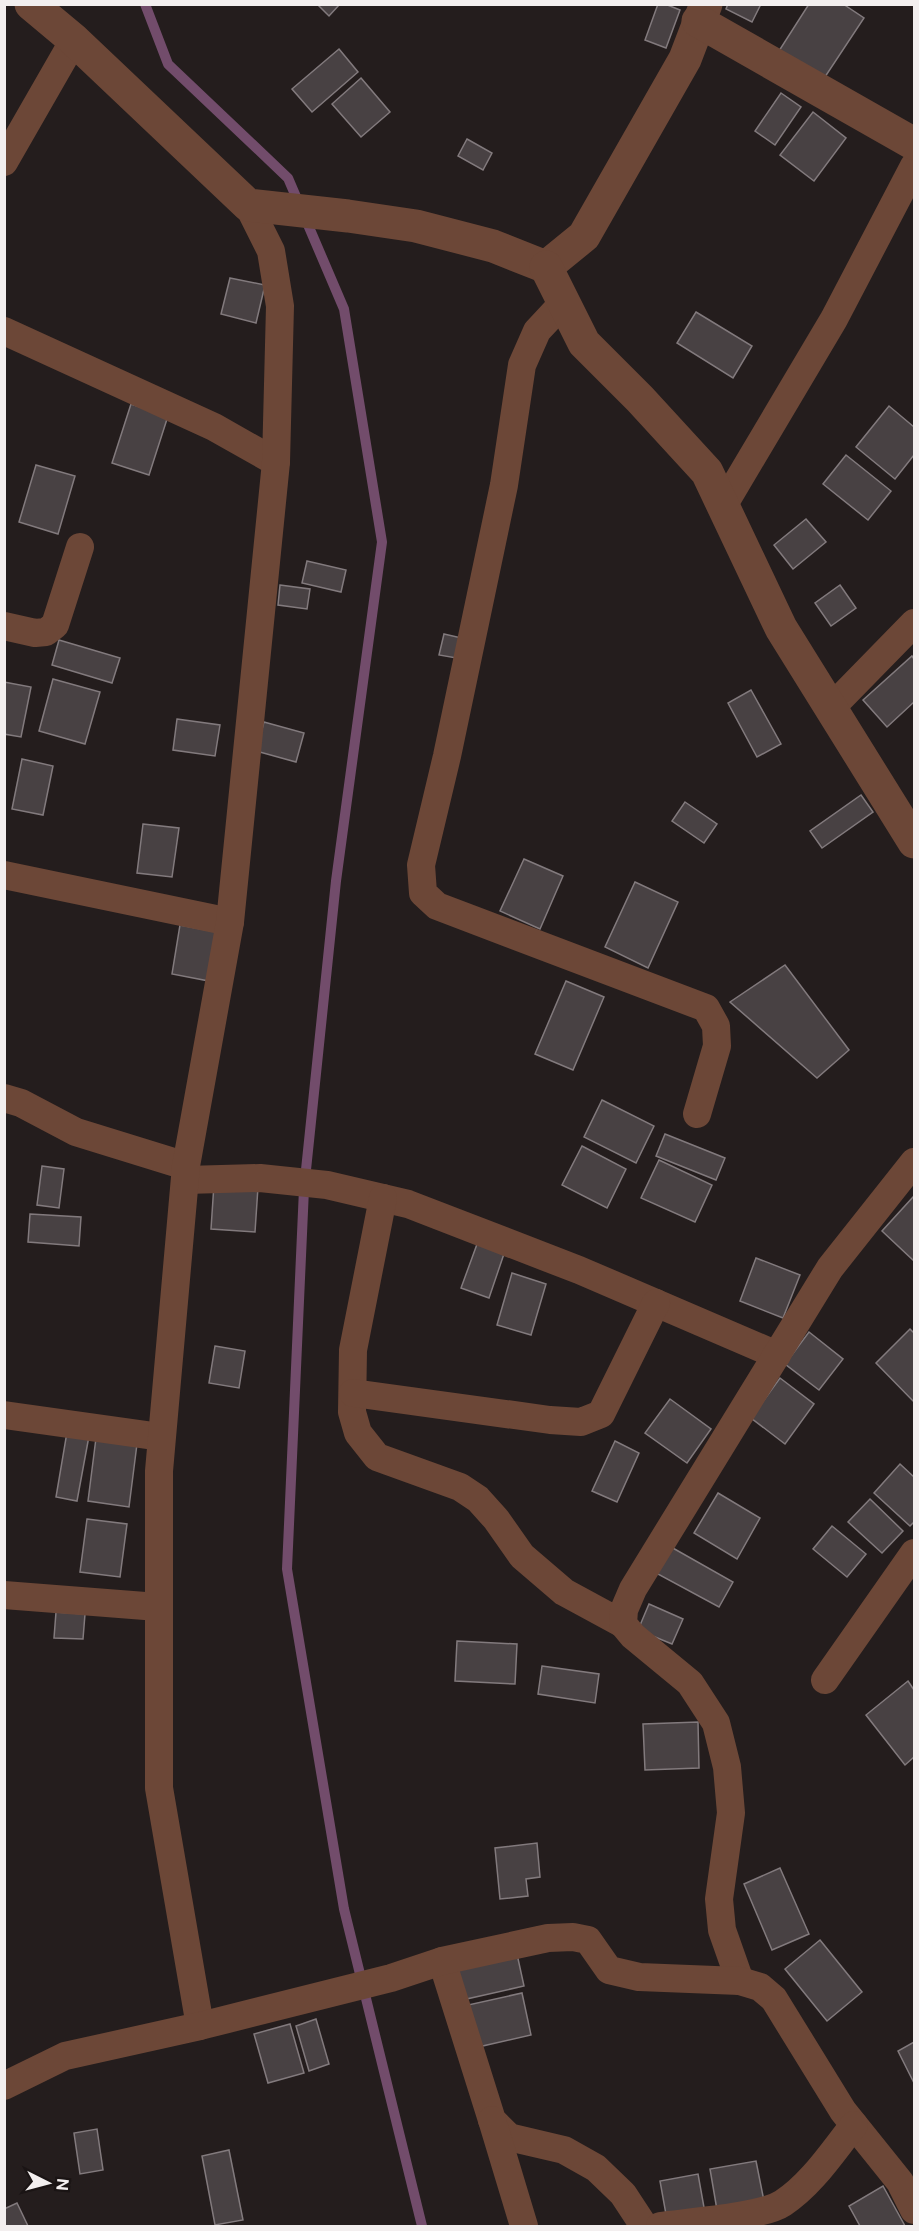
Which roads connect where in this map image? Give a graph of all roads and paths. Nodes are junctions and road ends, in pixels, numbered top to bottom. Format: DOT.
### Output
graph roads {
  1 [pos="31,4"];
  2 [pos="702,13"];
  3 [pos="74,40"];
  4 [pos="915,144"];
  5 [pos="4,162"];
  6 [pos="915,166"];
  7 [pos="248,205"];
  8 [pos="546,267"];
  9 [pos="564,303"];
  10 [pos="4,331"];
  11 [pos="276,462"];
  12 [pos="723,507"];
  13 [pos="80,547"];
  14 [pos="915,623"];
  15 [pos="4,626"];
  16 [pos="831,708"];
  17 [pos="915,842"];
  18 [pos="4,875"];
  19 [pos="230,922"];
  20 [pos="4,1098"];
  21 [pos="697,1114"];
  22 [pos="915,1162"];
  23 [pos="186,1173"];
  24 [pos="383,1198"];
  25 [pos="656,1303"];
  26 [pos="777,1355"];
  27 [pos="353,1393"];
  28 [pos="4,1415"];
  29 [pos="161,1437"];
  30 [pos="915,1553"];
  31 [pos="4,1595"];
  32 [pos="158,1607"];
  33 [pos="623,1624"];
  34 [pos="825,1680"];
  35 [pos="442,1961"];
  36 [pos="740,1981"];
  37 [pos="200,2026"];
  38 [pos="4,2086"];
  39 [pos="492,2120"];
  40 [pos="854,2125"];
  41 [pos="908,2183"];
  42 [pos="915,2210"];
  43 [pos="524,2226"];
  44 [pos="644,2226"];
  45 [pos="660,2226"];
  1 -- 3 [label="street"];
  2 -- 4 [label="street"];
  2 -- 8 [label="street"];
  3 -- 5 [label="street"];
  3 -- 7 [label="street"];
  6 -- 12 [label="street"];
  7 -- 8 [label="street"];
  7 -- 11 [label="street"];
  8 -- 9 [label="street"];
  9 -- 12 [label="street"];
  9 -- 21 [label="street"];
  10 -- 11 [label="street"];
  11 -- 19 [label="street"];
  12 -- 16 [label="street"];
  13 -- 15 [label="street"];
  14 -- 16 [label="street"];
  16 -- 17 [label="street"];
  18 -- 19 [label="street"];
  19 -- 23 [label="street"];
  20 -- 23 [label="street"];
  22 -- 26 [label="street"];
  23 -- 24 [label="street"];
  23 -- 29 [label="street"];
  24 -- 25 [label="street"];
  24 -- 27 [label="street"];
  25 -- 26 [label="street"];
  25 -- 27 [label="street"];
  26 -- 33 [label="street"];
  27 -- 33 [label="street"];
  28 -- 29 [label="street"];
  29 -- 32 [label="street"];
  30 -- 34 [label="street"];
  31 -- 32 [label="street"];
  32 -- 37 [label="street"];
  33 -- 36 [label="street"];
  35 -- 36 [label="street"];
  35 -- 37 [label="street"];
  35 -- 39 [label="street"];
  36 -- 40 [label="street"];
  37 -- 38 [label="street"];
  39 -- 43 [label="street"];
  39 -- 44 [label="street"];
  40 -- 41 [label="street"];
  40 -- 45 [label="street"];
  41 -- 42 [label="street"];
}
